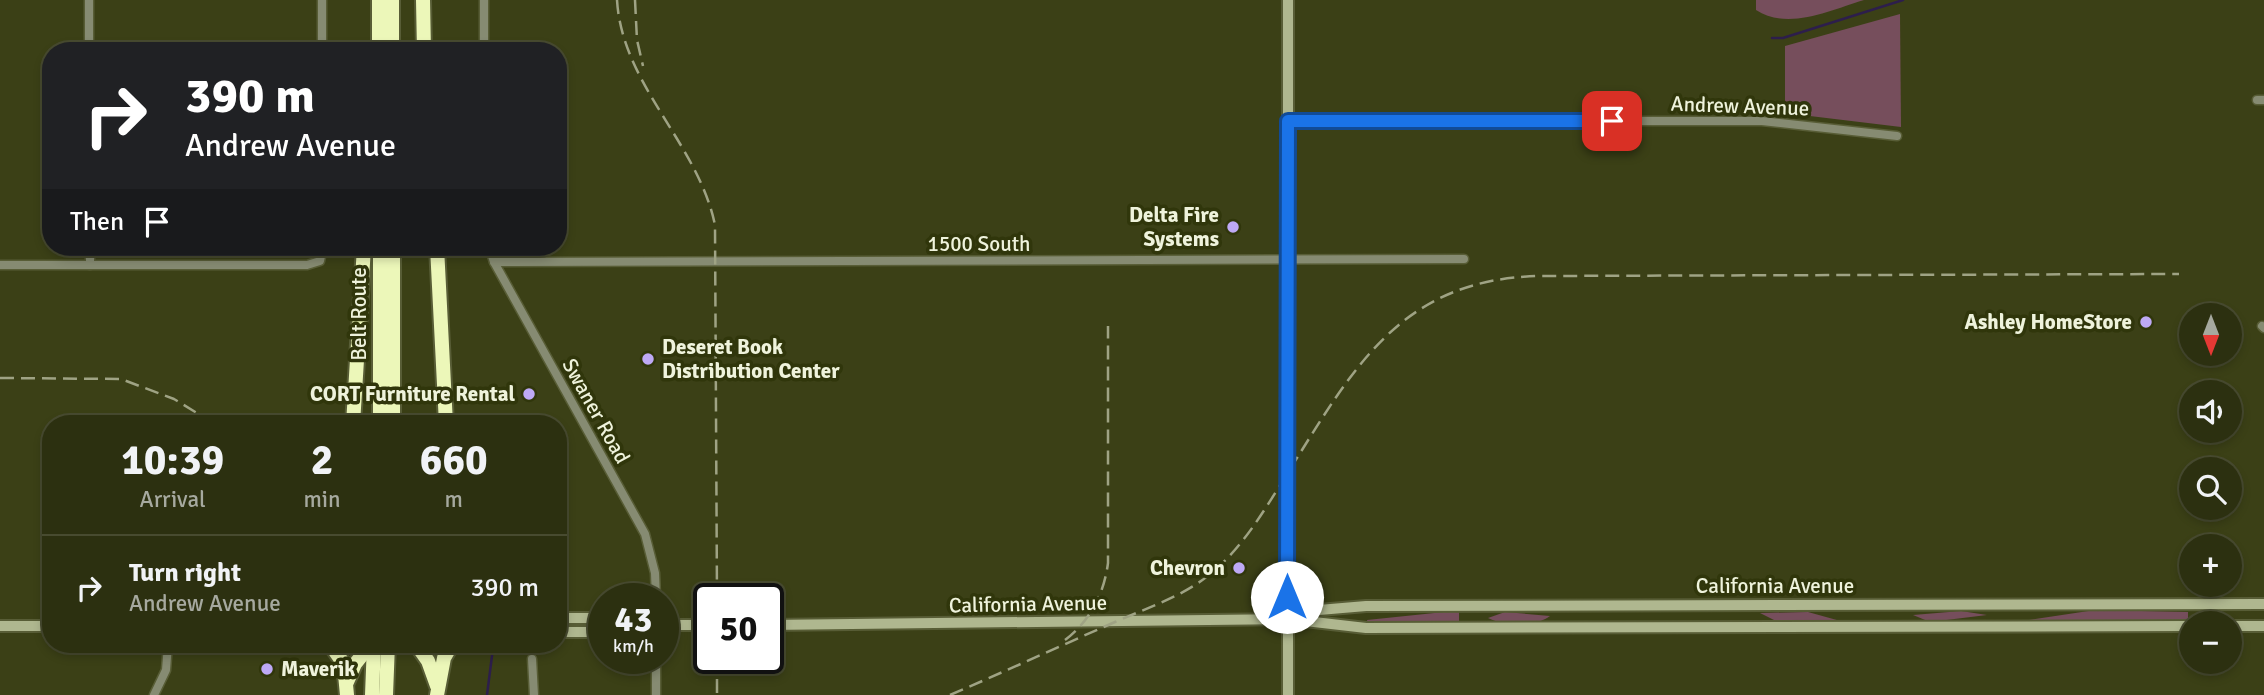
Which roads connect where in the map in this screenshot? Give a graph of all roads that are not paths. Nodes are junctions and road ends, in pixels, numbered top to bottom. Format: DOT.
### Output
graph roads {
  1 [pos="89,0"];
  2 [pos="322,0"];
  3 [pos="379,0"];
  4 [pos="392,0"];
  5 [pos="423,0"];
  6 [pos="484,0"];
  7 [pos="1288,0"];
  8 [pos="89,42"];
  9 [pos="322,42"];
  10 [pos="379,42"];
  11 [pos="392,42"];
  12 [pos="424,42"];
  13 [pos="484,42"];
  14 [pos="1288,121"];
  15 [pos="1896,136"];
  16 [pos="90,256"];
  17 [pos="321,256"];
  18 [pos="362,256"];
  19 [pos="380,256"];
  20 [pos="393,256"];
  21 [pos="437,256"];
  22 [pos="492,256"];
  23 [pos="1464,259"];
  24 [pos="494,262"];
  25 [pos="1288,262"];
  26 [pos="0,265"];
  27 [pos="90,265"];
  28 [pos="354,415"];
  29 [pos="380,415"];
  30 [pos="393,415"];
  31 [pos="445,415"];
  32 [pos="655,583"];
  33 [pos="2264,604"];
  34 [pos="2015,605"];
  35 [pos="1481,606"];
  36 [pos="1567,606"];
  37 [pos="1611,606"];
  38 [pos="1747,606"];
  39 [pos="1872,606"];
  40 [pos="567,618"];
  41 [pos="588,618"];
  42 [pos="1287,619"];
  43 [pos="784,625"];
  44 [pos="0,626"];
  45 [pos="42,626"];
  46 [pos="2179,626"];
  47 [pos="2242,626"];
  48 [pos="2264,626"];
  49 [pos="1747,627"];
  50 [pos="1872,627"];
  51 [pos="2015,627"];
  52 [pos="1481,628"];
  53 [pos="1567,628"];
  54 [pos="1612,628"];
  55 [pos="567,632"];
  56 [pos="588,632"];
  57 [pos="167,653"];
  58 [pos="336,653"];
  59 [pos="365,653"];
  60 [pos="374,653"];
  61 [pos="386,653"];
  62 [pos="422,653"];
  63 [pos="447,653"];
  64 [pos="532,660"];
  65 [pos="656,674"];
  66 [pos="380,687"];
  67 [pos="347,689"];
  68 [pos="437,691"];
  69 [pos="154,695"];
  70 [pos="534,695"];
  71 [pos="656,695"];
  72 [pos="1288,695"];
  1 -- 8 [label="street"];
  2 -- 9 [label="street"];
  3 -- 10 [label="highway"];
  4 -- 11 [label="highway"];
  5 -- 12 [label="highway"];
  6 -- 13 [label="street"];
  7 -- 14 [label="main road"];
  14 -- 15 [label="street, Andrew Avenue"];
  14 -- 25 [label="main road"];
  16 -- 27 [label="street"];
  17 -- 27 [label="street"];
  18 -- 28 [label="highway"];
  19 -- 29 [label="highway, Belt Route"];
  20 -- 30 [label="highway, Belt Route"];
  21 -- 31 [label="highway"];
  22 -- 24 [label="street, Swaner Road"];
  23 -- 25 [label="street, 1500 South"];
  24 -- 25 [label="street, 1500 South"];
  24 -- 32 [label="street, Swaner Road"];
  25 -- 42 [label="main road"];
  26 -- 27 [label="street"];
  33 -- 34 [label="main road, California Avenue"];
  34 -- 39 [label="main road, California Avenue"];
  34 -- 51 [label="main road"];
  35 -- 36 [label="main road, California Avenue"];
  35 -- 42 [label="main road, California Avenue"];
  35 -- 52 [label="main road"];
  36 -- 37 [label="main road, California Avenue"];
  36 -- 53 [label="main road"];
  37 -- 38 [label="main road, California Avenue"];
  37 -- 54 [label="main road"];
  38 -- 39 [label="main road, California Avenue"];
  38 -- 49 [label="main road"];
  39 -- 50 [label="main road"];
  40 -- 41 [label="main road"];
  42 -- 43 [label="main road, California Avenue"];
  42 -- 52 [label="main road, California Avenue"];
  42 -- 72 [label="main road"];
  44 -- 45 [label="main road"];
  46 -- 51 [label="main road, California Avenue"];
  47 -- 48 [label="main road"];
  49 -- 50 [label="main road, California Avenue"];
  49 -- 54 [label="main road, California Avenue"];
  50 -- 51 [label="main road, California Avenue"];
  52 -- 53 [label="main road, California Avenue"];
  53 -- 54 [label="main road, California Avenue"];
  55 -- 56 [label="main road"];
  57 -- 69 [label="street"];
  58 -- 67 [label="highway"];
  59 -- 67 [label="highway"];
  60 -- 66 [label="highway"];
  61 -- 66 [label="highway"];
  62 -- 68 [label="highway"];
  63 -- 68 [label="highway"];
  64 -- 70 [label="street"];
  65 -- 71 [label="street"];
}
